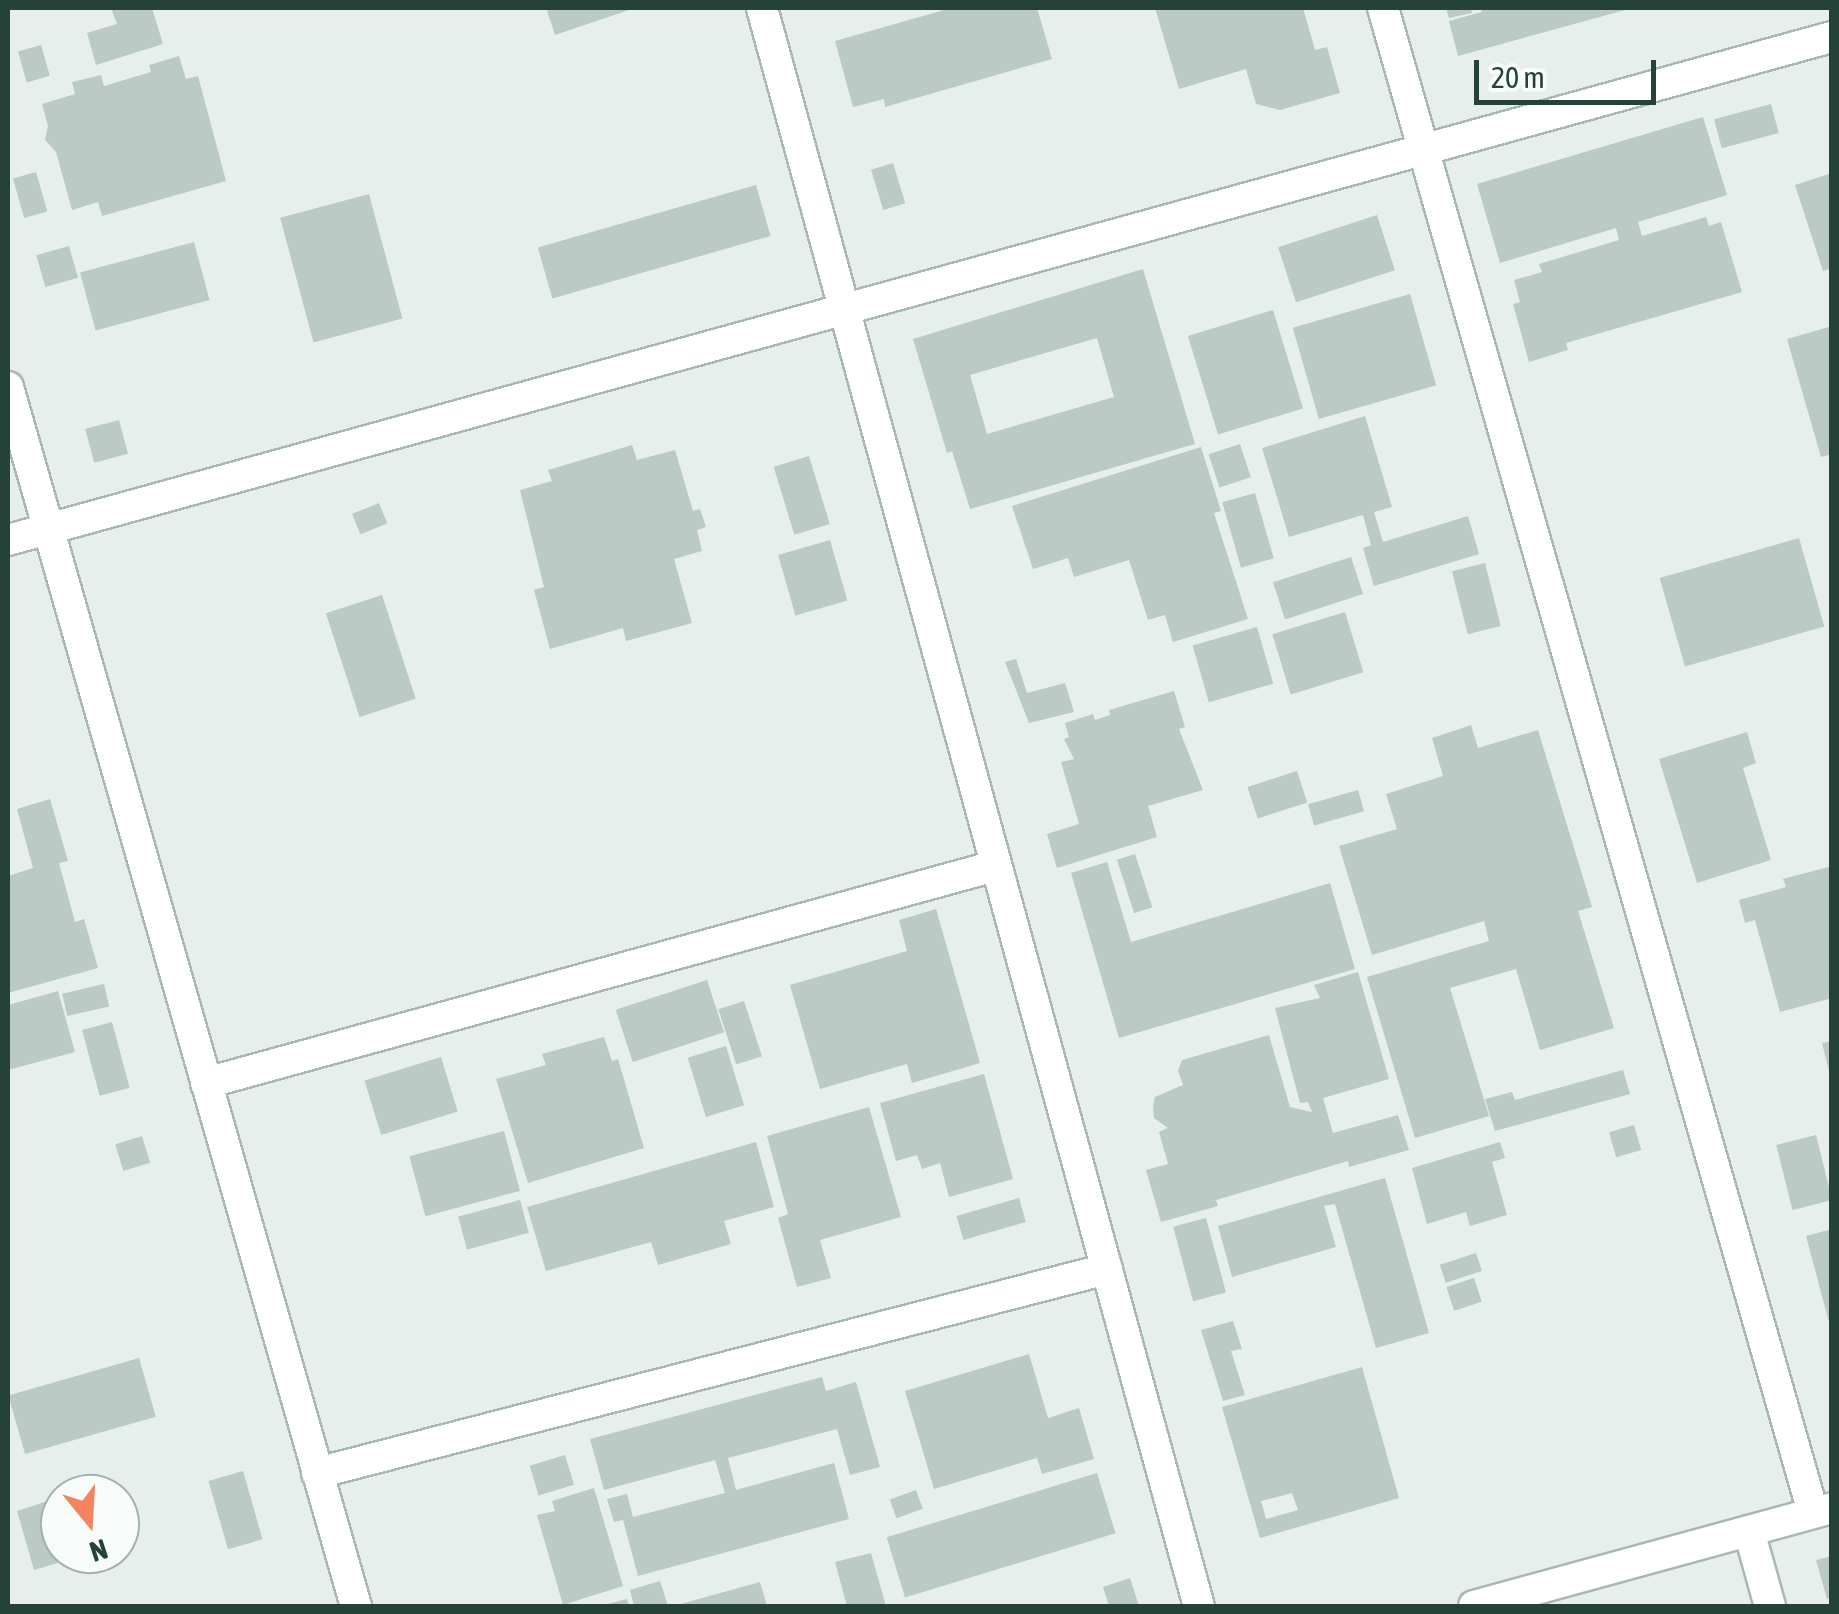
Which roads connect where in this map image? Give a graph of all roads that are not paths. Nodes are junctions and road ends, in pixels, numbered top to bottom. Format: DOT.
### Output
graph roads {
  1 [pos="762,8"];
  2 [pos="1383,8"];
  3 [pos="1832,37"];
  4 [pos="1423,149"];
  5 [pos="842,310"];
  6 [pos="8,387"];
  7 [pos="48,529"];
  8 [pos="8,540"];
  9 [pos="995,866"];
  10 [pos="206,1082"];
  11 [pos="1107,1269"];
  12 [pos="317,1472"];
  13 [pos="1822,1510"];
  14 [pos="1749,1530"];
  15 [pos="356,1606"];
  16 [pos="1199,1606"];
  17 [pos="1474,1606"];
  18 [pos="1770,1606"];
  1 -- 5 [label="street"];
  2 -- 4 [label="street"];
  3 -- 4 [label="street"];
  4 -- 5 [label="street"];
  4 -- 13 [label="street"];
  5 -- 7 [label="street"];
  5 -- 9 [label="street"];
  6 -- 7 [label="street"];
  7 -- 8 [label="street"];
  7 -- 10 [label="street"];
  9 -- 10 [label="street"];
  9 -- 11 [label="street"];
  10 -- 12 [label="street"];
  11 -- 12 [label="street"];
  11 -- 16 [label="street"];
  12 -- 15 [label="street"];
  13 -- 14 [label="street"];
  14 -- 17 [label="street"];
  14 -- 18 [label="street"];
}
